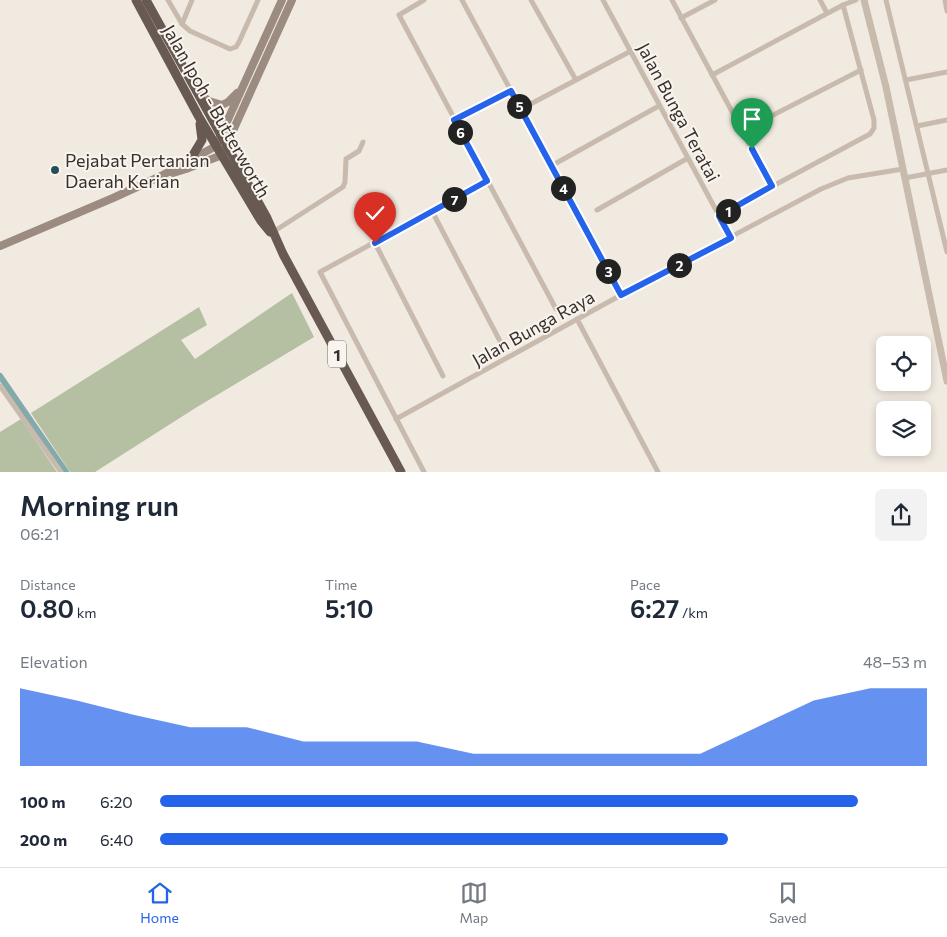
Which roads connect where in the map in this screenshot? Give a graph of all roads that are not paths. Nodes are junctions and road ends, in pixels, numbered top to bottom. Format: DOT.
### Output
graph roads {
  1 [pos="136,0"];
  2 [pos="146,0"];
  3 [pos="168,0"];
  4 [pos="192,0"];
  5 [pos="258,0"];
  6 [pos="282,0"];
  7 [pos="292,0"];
  8 [pos="424,0"];
  9 [pos="462,0"];
  10 [pos="531,0"];
  11 [pos="603,0"];
  12 [pos="672,0"];
  13 [pos="715,0"];
  14 [pos="820,0"];
  15 [pos="856,0"];
  16 [pos="864,0"];
  17 [pos="886,0"];
  18 [pos="945,0"];
  19 [pos="843,4"];
  20 [pos="947,12"];
  21 [pos="827,13"];
  22 [pos="681,18"];
  23 [pos="182,24"];
  24 [pos="631,51"];
  25 [pos="860,70"];
  26 [pos="947,72"];
  27 [pos="712,75"];
  28 [pos="576,80"];
  29 [pos="906,80"];
  30 [pos="242,88"];
  31 [pos="511,91"];
  32 [pos="198,92"];
  33 [pos="657,107"];
  34 [pos="521,109"];
  35 [pos="199,117"];
  36 [pos="454,120"];
  37 [pos="947,120"];
  38 [pos="917,126"];
  39 [pos="742,130"];
  40 [pos="221,136"];
  41 [pos="362,142"];
  42 [pos="221,146"];
  43 [pos="222,155"];
  44 [pos="688,158"];
  45 [pos="190,160"];
  46 [pos="551,166"];
  47 [pos="903,168"];
  48 [pos="947,170"];
  49 [pos="928,173"];
  50 [pos="161,176"];
  51 [pos="905,178"];
  52 [pos="487,181"];
  53 [pos="772,186"];
  54 [pos="597,210"];
  55 [pos="432,211"];
  56 [pos="719,216"];
  57 [pos="947,219"];
  58 [pos="940,221"];
  59 [pos="273,234"];
  60 [pos="731,238"];
  61 [pos="375,243"];
  62 [pos="0,246"];
  63 [pos="947,252"];
  64 [pos="621,295"];
  65 [pos="556,309"];
  66 [pos="577,319"];
  67 [pos="502,345"];
  68 [pos="443,376"];
  69 [pos="947,380"];
  70 [pos="0,386"];
  71 [pos="396,419"];
  72 [pos="61,472"];
  73 [pos="401,472"];
  74 [pos="424,472"];
  75 [pos="658,472"];
  1 -- 35 [label="highway, Jalan Ipoh - Butterworth / 1"];
  2 -- 32 [label="highway, Jalan Ipoh - Butterworth / 1"];
  3 -- 23 [label="street"];
  4 -- 23 [label="street"];
  5 -- 23 [label="street"];
  6 -- 30 [label="main road"];
  7 -- 42 [label="main road"];
  8 -- 36 [label="street"];
  9 -- 31 [label="street"];
  10 -- 28 [label="street"];
  11 -- 24 [label="street, Jalan Bunga Teratai"];
  12 -- 22 [label="street"];
  13 -- 22 [label="street"];
  14 -- 21 [label="street"];
  15 -- 19 [label="street"];
  16 -- 47 [label="street"];
  17 -- 29 [label="street"];
  18 -- 20 [label="street"];
  19 -- 21 [label="street"];
  19 -- 25 [label="street"];
  21 -- 27 [label="street"];
  22 -- 27 [label="street"];
  24 -- 28 [label="street"];
  24 -- 44 [label="street, Jalan Bunga Teratai"];
  25 -- 39 [label="street"];
  25 -- 53 [label="street"];
  26 -- 29 [label="street"];
  27 -- 39 [label="street"];
  28 -- 34 [label="street"];
  29 -- 38 [label="street"];
  30 -- 32 [label="main road"];
  30 -- 40 [label="main road"];
  31 -- 34 [label="street"];
  31 -- 36 [label="street"];
  32 -- 40 [label="highway, Jalan Ipoh - Butterworth / 1"];
  33 -- 46 [label="street"];
  34 -- 46 [label="street"];
  35 -- 42 [label="highway, Jalan Ipoh - Butterworth / 1"];
  35 -- 45 [label="highway"];
  36 -- 52 [label="street"];
  37 -- 38 [label="street"];
  38 -- 49 [label="street"];
  39 -- 53 [label="street"];
  40 -- 42 [label="highway, Jalan Ipoh - Butterworth / 1"];
  41 -- 59 [label="street"];
  42 -- 43 [label="highway, Jalan Ipoh - Butterworth / 1"];
  42 -- 45 [label="main road"];
  42 -- 59 [label="highway, Jalan Ipoh - Butterworth / 1"];
  43 -- 50 [label="main road"];
  43 -- 59 [label="highway, Jalan Ipoh - Butterworth / 1"];
  44 -- 54 [label="street"];
  44 -- 56 [label="street, Jalan Bunga Teratai"];
  45 -- 50 [label="main road"];
  46 -- 64 [label="street"];
  47 -- 51 [label="street"];
  47 -- 60 [label="street, Jalan Bunga Raya"];
  48 -- 49 [label="street"];
  49 -- 51 [label="street"];
  49 -- 58 [label="street"];
  50 -- 62 [label="main road"];
  51 -- 69 [label="street"];
  52 -- 55 [label="street"];
  52 -- 65 [label="street"];
  53 -- 56 [label="street"];
  55 -- 61 [label="street"];
  55 -- 67 [label="street"];
  56 -- 60 [label="street, Jalan Bunga Teratai"];
  57 -- 58 [label="street"];
  58 -- 63 [label="street"];
  59 -- 73 [label="highway, Jalan Ipoh - Butterworth / 1"];
  60 -- 64 [label="street, Jalan Bunga Raya"];
  61 -- 68 [label="street"];
  61 -- 71 [label="street"];
  64 -- 66 [label="street, Jalan Bunga Raya"];
  66 -- 71 [label="street, Jalan Bunga Raya"];
  66 -- 75 [label="street"];
  70 -- 72 [label="street"];
  71 -- 74 [label="street"];
}
